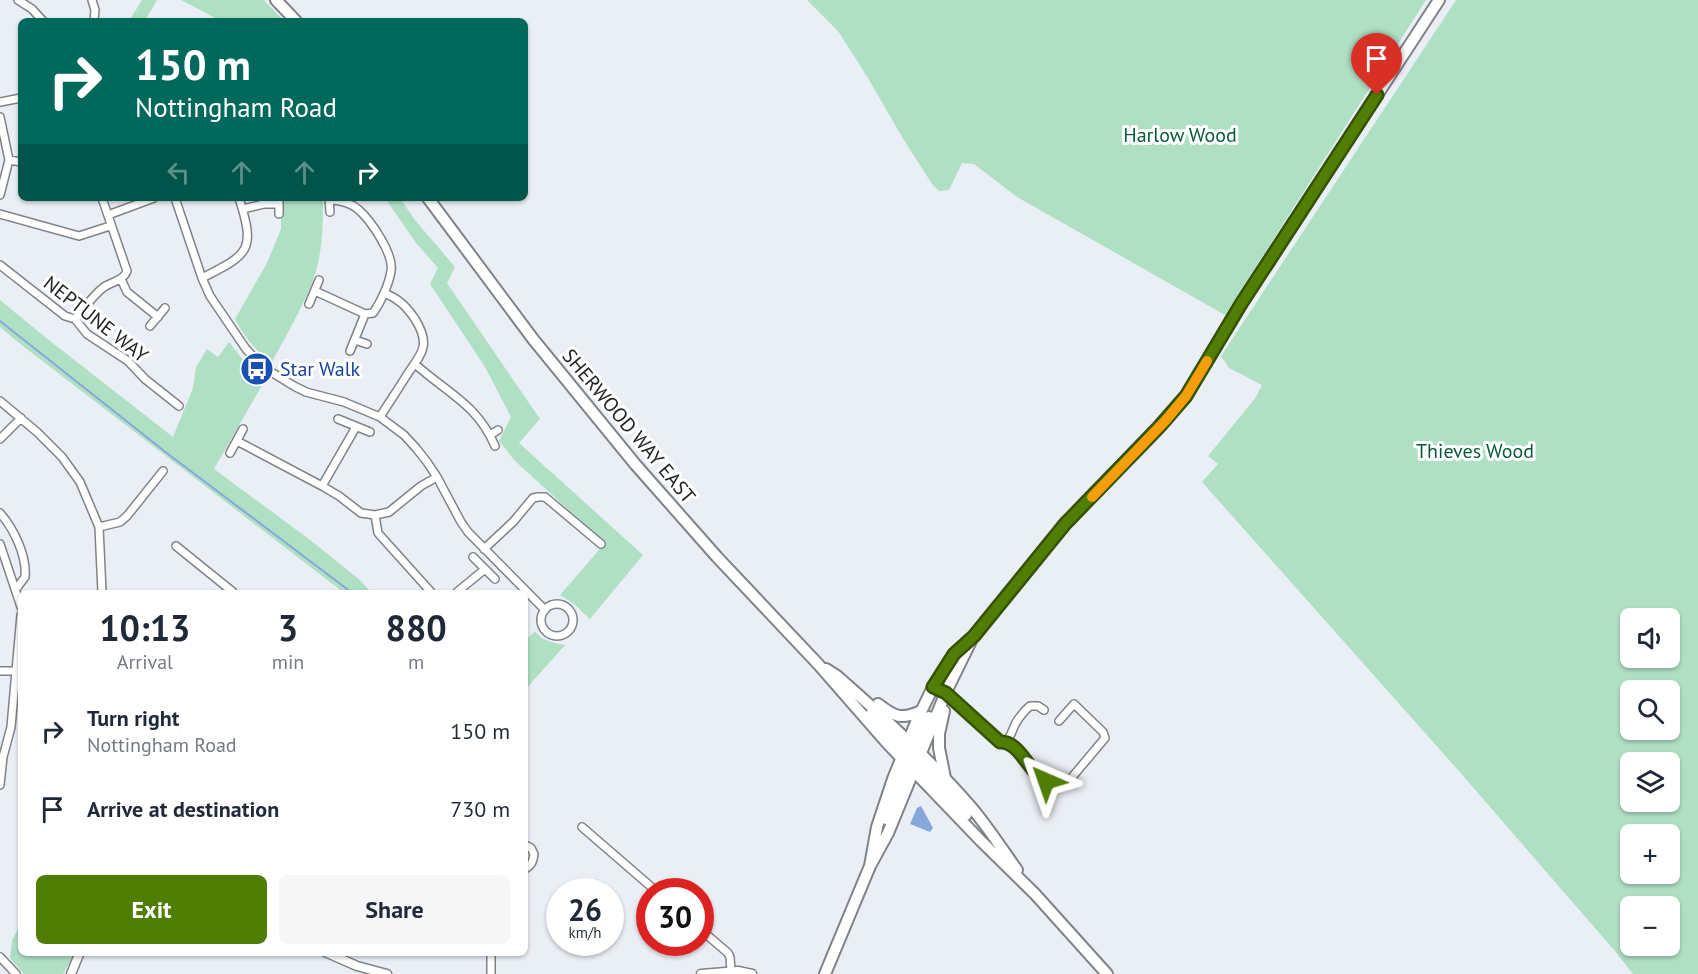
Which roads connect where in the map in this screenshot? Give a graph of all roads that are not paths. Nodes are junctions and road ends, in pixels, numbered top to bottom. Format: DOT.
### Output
graph roads {
  1 [pos="18,0"];
  2 [pos="92,0"];
  3 [pos="276,0"];
  4 [pos="1439,0"];
  5 [pos="40,18"];
  6 [pos="94,18"];
  7 [pos="293,18"];
  8 [pos="18,99"];
  9 [pos="0,102"];
  10 [pos="0,117"];
  11 [pos="9,160"];
  12 [pos="18,162"];
  13 [pos="0,195"];
  14 [pos="103,201"];
  15 [pos="146,201"];
  16 [pos="176,201"];
  17 [pos="240,201"];
  18 [pos="279,201"];
  19 [pos="329,201"];
  20 [pos="340,201"];
  21 [pos="430,201"];
  22 [pos="243,209"];
  23 [pos="330,212"];
  24 [pos="0,214"];
  25 [pos="279,214"];
  26 [pos="108,215"];
  27 [pos="111,226"];
  28 [pos="0,265"];
  29 [pos="202,278"];
  30 [pos="121,279"];
  31 [pos="319,280"];
  32 [pos="315,291"];
  33 [pos="384,293"];
  34 [pos="309,303"];
  35 [pos="165,308"];
  36 [pos="365,314"];
  37 [pos="158,317"];
  38 [pos="75,320"];
  39 [pos="150,326"];
  40 [pos="355,340"];
  41 [pos="367,344"];
  42 [pos="350,351"];
  43 [pos="415,364"];
  44 [pos="177,392"];
  45 [pos="171,399"];
  46 [pos="0,401"];
  47 [pos="179,406"];
  48 [pos="380,417"];
  49 [pos="21,418"];
  50 [pos="339,419"];
  51 [pos="356,427"];
  52 [pos="243,429"];
  53 [pos="498,430"];
  54 [pos="370,432"];
  55 [pos="490,435"];
  56 [pos="0,439"];
  57 [pos="237,441"];
  58 [pos="495,446"];
  59 [pos="230,453"];
  60 [pos="163,471"];
  61 [pos="437,477"];
  62 [pos="322,486"];
  63 [pos="0,513"];
  64 [pos="375,515"];
  65 [pos="99,526"];
  66 [pos="0,544"];
  67 [pos="601,544"];
  68 [pos="176,546"];
  69 [pos="484,549"];
  70 [pos="473,557"];
  71 [pos="3,560"];
  72 [pos="485,569"];
  73 [pos="495,579"];
  74 [pos="16,589"];
  75 [pos="102,590"];
  76 [pos="230,590"];
  77 [pos="429,590"];
  78 [pos="459,590"];
  79 [pos="525,590"];
  80 [pos="528,593"];
  81 [pos="18,596"];
  82 [pos="545,610"];
  83 [pos="974,636"];
  84 [pos="18,643"];
  85 [pos="818,664"];
  86 [pos="0,670"];
  87 [pos="15,671"];
  88 [pos="933,687"];
  89 [pos="856,692"];
  90 [pos="946,693"];
  91 [pos="1044,710"];
  92 [pos="921,711"];
  93 [pos="1059,722"];
  94 [pos="1005,741"];
  95 [pos="912,756"];
  96 [pos="2,757"];
  97 [pos="945,779"];
  98 [pos="0,785"];
  99 [pos="582,827"];
  100 [pos="528,846"];
  101 [pos="870,866"];
  102 [pos="528,867"];
  103 [pos="641,878"];
  104 [pos="1035,894"];
  105 [pos="714,941"];
  106 [pos="78,956"];
  107 [pos="334,956"];
  108 [pos="492,956"];
  109 [pos="0,957"];
  110 [pos="731,971"];
  111 [pos="370,972"];
  112 [pos="16,974"];
  113 [pos="71,974"];
  114 [pos="387,974"];
  115 [pos="491,974"];
  116 [pos="701,974"];
  117 [pos="752,974"];
  118 [pos="825,974"];
  119 [pos="1107,974"];
  1 -- 5 [label="street"];
  2 -- 6 [label="street"];
  3 -- 7 [label="highway"];
  4 -- 83 [label="highway"];
  8 -- 9 [label="street"];
  10 -- 11 [label="street"];
  11 -- 12 [label="street"];
  11 -- 13 [label="street"];
  14 -- 26 [label="street"];
  15 -- 26 [label="street"];
  16 -- 29 [label="street"];
  17 -- 22 [label="street"];
  18 -- 22 [label="street"];
  18 -- 25 [label="street"];
  19 -- 23 [label="street"];
  20 -- 33 [label="street"];
  21 -- 85 [label="highway, SHERWOOD WAY EAST"];
  22 -- 29 [label="street"];
  24 -- 27 [label="street"];
  26 -- 27 [label="street"];
  27 -- 30 [label="street"];
  28 -- 38 [label="street, NEPTUNE WAY"];
  29 -- 48 [label="street"];
  30 -- 37 [label="street"];
  30 -- 38 [label="street"];
  31 -- 32 [label="street"];
  32 -- 34 [label="street"];
  32 -- 36 [label="street"];
  33 -- 36 [label="street"];
  33 -- 43 [label="street"];
  35 -- 37 [label="street"];
  36 -- 40 [label="street"];
  37 -- 39 [label="street"];
  38 -- 45 [label="street, NEPTUNE WAY"];
  40 -- 41 [label="street"];
  40 -- 42 [label="street"];
  43 -- 48 [label="street"];
  43 -- 55 [label="street"];
  44 -- 45 [label="street"];
  45 -- 47 [label="street, NEPTUNE WAY"];
  46 -- 49 [label="street"];
  48 -- 61 [label="street"];
  49 -- 56 [label="street"];
  49 -- 65 [label="street"];
  50 -- 51 [label="street"];
  51 -- 54 [label="street"];
  51 -- 62 [label="street"];
  52 -- 57 [label="street"];
  53 -- 55 [label="street"];
  55 -- 58 [label="street"];
  57 -- 59 [label="street"];
  57 -- 62 [label="street"];
  60 -- 65 [label="street"];
  61 -- 64 [label="street"];
  61 -- 69 [label="street"];
  62 -- 64 [label="street"];
  63 -- 74 [label="street"];
  64 -- 77 [label="street"];
  65 -- 75 [label="street"];
  66 -- 71 [label="street"];
  67 -- 69 [label="street"];
  68 -- 76 [label="street"];
  69 -- 79 [label="street"];
  70 -- 72 [label="street"];
  71 -- 74 [label="street"];
  72 -- 73 [label="street"];
  72 -- 78 [label="street"];
  74 -- 81 [label="street"];
  80 -- 82 [label="street"];
  82 -- 82 [label="street"];
  83 -- 88 [label="highway"];
  83 -- 90 [label="highway"];
  84 -- 87 [label="street"];
  85 -- 89 [label="highway, SHERWOOD WAY EAST"];
  85 -- 95 [label="highway, SHERWOOD WAY EAST"];
  86 -- 87 [label="street"];
  87 -- 96 [label="street"];
  88 -- 90 [label="street"];
  88 -- 92 [label="highway"];
  89 -- 92 [label="highway"];
  89 -- 95 [label="highway"];
  90 -- 94 [label="street"];
  90 -- 95 [label="highway"];
  90 -- 97 [label="highway"];
  91 -- 94 [label="street"];
  92 -- 95 [label="highway"];
  93 -- 94 [label="street"];
  95 -- 97 [label="highway"];
  95 -- 101 [label="highway"];
  95 -- 101 [label="highway"];
  95 -- 104 [label="highway"];
  96 -- 98 [label="street"];
  97 -- 104 [label="highway"];
  99 -- 103 [label="street"];
  100 -- 102 [label="street"];
  101 -- 118 [label="highway"];
  104 -- 119 [label="highway"];
  105 -- 110 [label="street"];
  106 -- 113 [label="street"];
  107 -- 111 [label="street"];
  108 -- 115 [label="street"];
  109 -- 112 [label="street"];
  110 -- 116 [label="street"];
  110 -- 117 [label="street"];
  111 -- 114 [label="street"];
}
